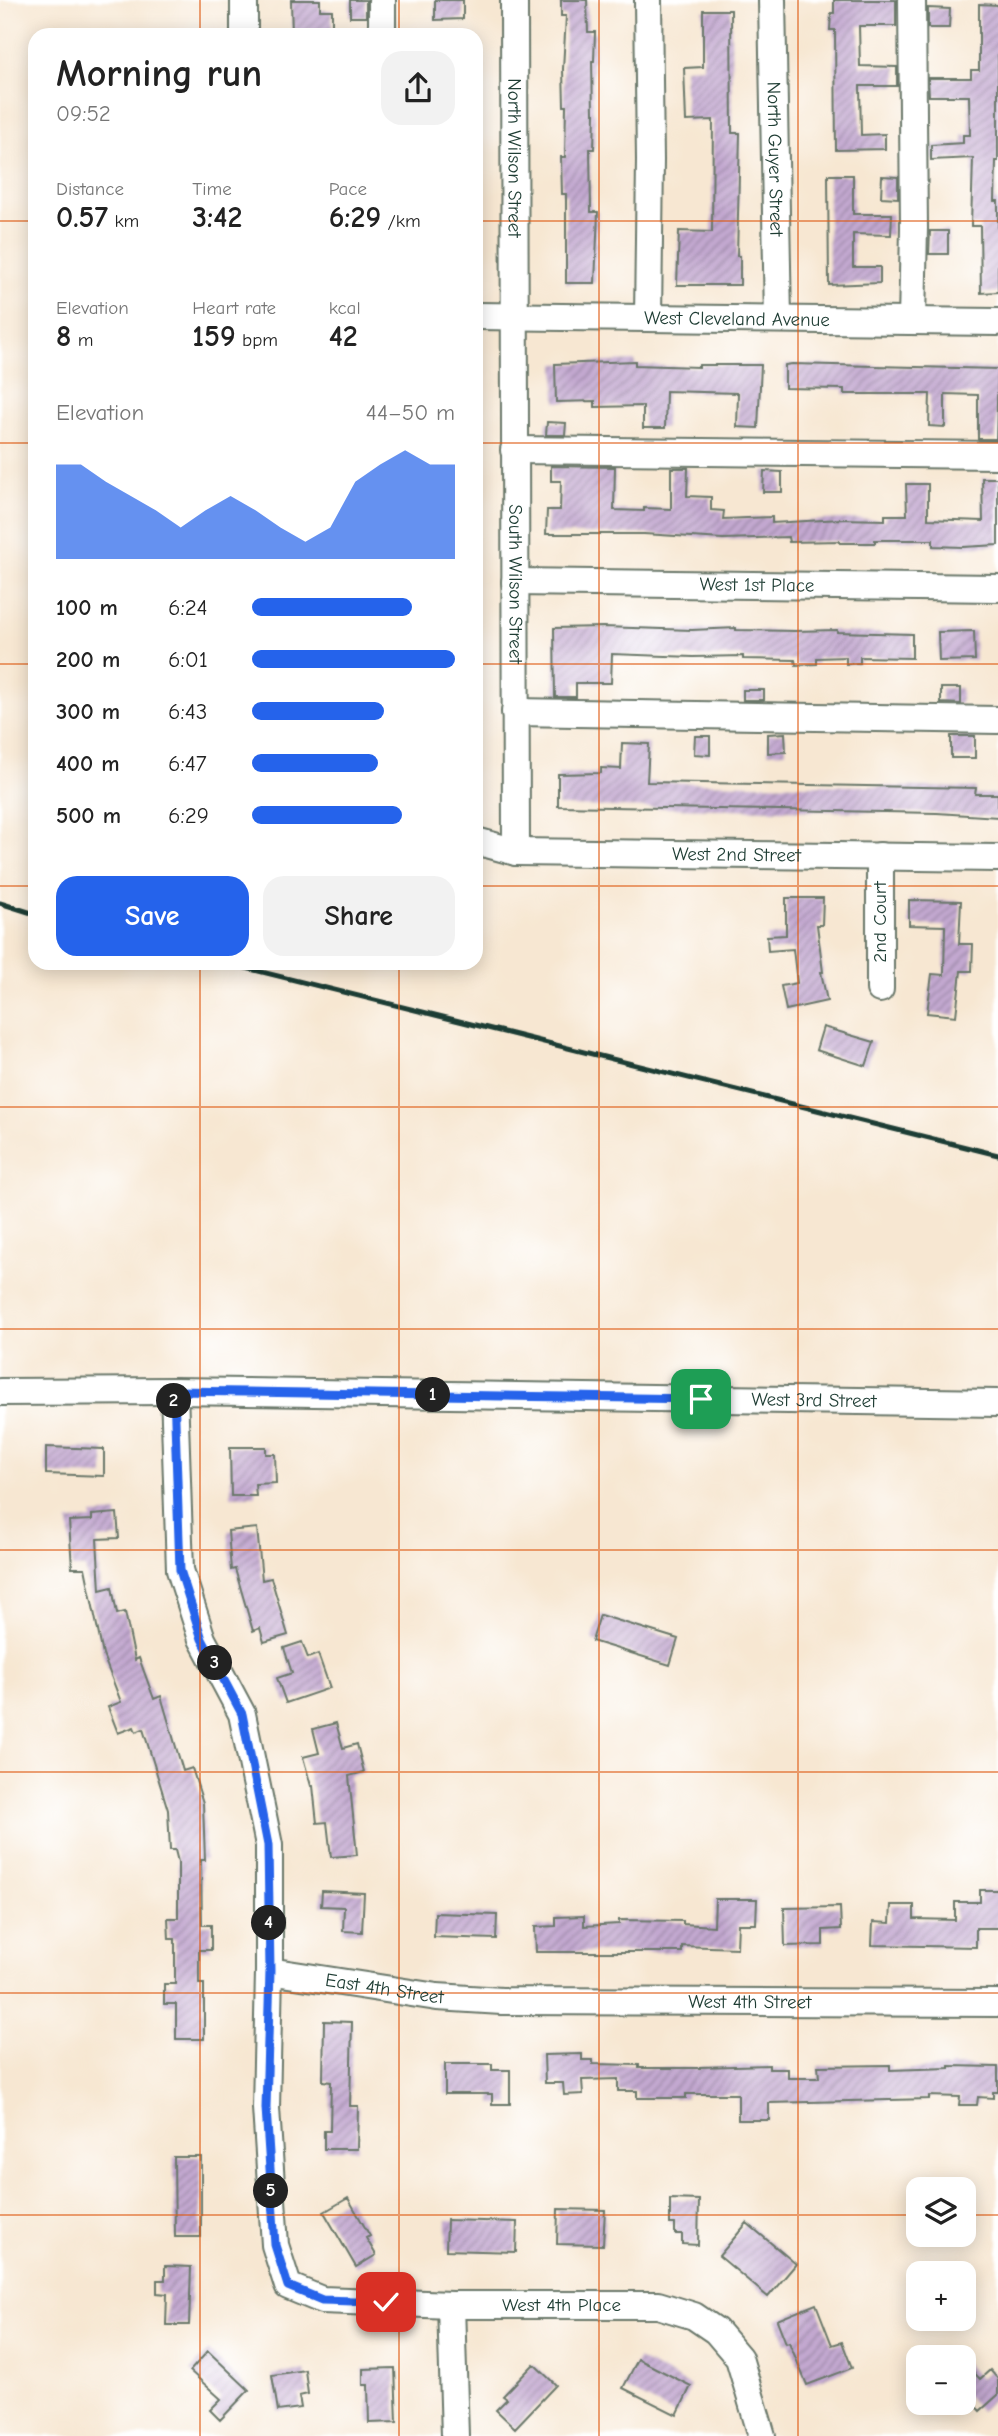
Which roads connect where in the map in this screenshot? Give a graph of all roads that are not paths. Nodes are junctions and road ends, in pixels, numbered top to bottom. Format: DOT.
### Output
graph roads {
  1 [pos="244,0"];
  2 [pos="382,0"];
  3 [pos="514,0"];
  4 [pos="648,0"];
  5 [pos="772,0"];
  6 [pos="912,0"];
  7 [pos="244,28"];
  8 [pos="382,28"];
  9 [pos="483,316"];
  10 [pos="514,316"];
  11 [pos="648,317"];
  12 [pos="778,319"];
  13 [pos="912,321"];
  14 [pos="998,322"];
  15 [pos="514,450"];
  16 [pos="998,455"];
  17 [pos="515,582"];
  18 [pos="998,588"];
  19 [pos="515,712"];
  20 [pos="998,720"];
  21 [pos="483,843"];
  22 [pos="516,852"];
  23 [pos="880,856"];
  24 [pos="998,858"];
  25 [pos="880,989"];
  26 [pos="174,1391"];
  27 [pos="0,1392"];
  28 [pos="998,1403"];
  29 [pos="270,1971"];
  30 [pos="502,2001"];
  31 [pos="998,2003"];
  32 [pos="451,2305"];
  33 [pos="455,2436"];
  34 [pos="762,2436"];
  1 -- 7 [label="street"];
  2 -- 8 [label="street"];
  3 -- 10 [label="street, North Wilson Street"];
  4 -- 11 [label="street"];
  5 -- 12 [label="street, North Guyer Street"];
  6 -- 13 [label="street"];
  9 -- 10 [label="street, West Cleveland Avenue"];
  10 -- 11 [label="street, West Cleveland Avenue"];
  10 -- 15 [label="street, South Wilson Street"];
  11 -- 12 [label="street, West Cleveland Avenue"];
  12 -- 13 [label="street, West Cleveland Avenue"];
  13 -- 14 [label="street, West Cleveland Avenue"];
  15 -- 16 [label="street"];
  15 -- 17 [label="street, South Wilson Street"];
  17 -- 18 [label="street, West 1st Place"];
  17 -- 19 [label="street, South Wilson Street"];
  19 -- 20 [label="street"];
  19 -- 22 [label="street, South Wilson Street"];
  21 -- 22 [label="street, West 2nd Street"];
  22 -- 23 [label="street, West 2nd Street"];
  23 -- 24 [label="street, West 2nd Street"];
  23 -- 25 [label="street, 2nd Court"];
  26 -- 27 [label="street, West 3rd Street"];
  26 -- 28 [label="street, West 3rd Street"];
  26 -- 29 [label="street"];
  29 -- 30 [label="street, East 4th Street"];
  29 -- 32 [label="street, West 4th Place"];
  30 -- 31 [label="street, West 4th Street"];
  32 -- 33 [label="street"];
  32 -- 34 [label="street, West 4th Place"];
}
